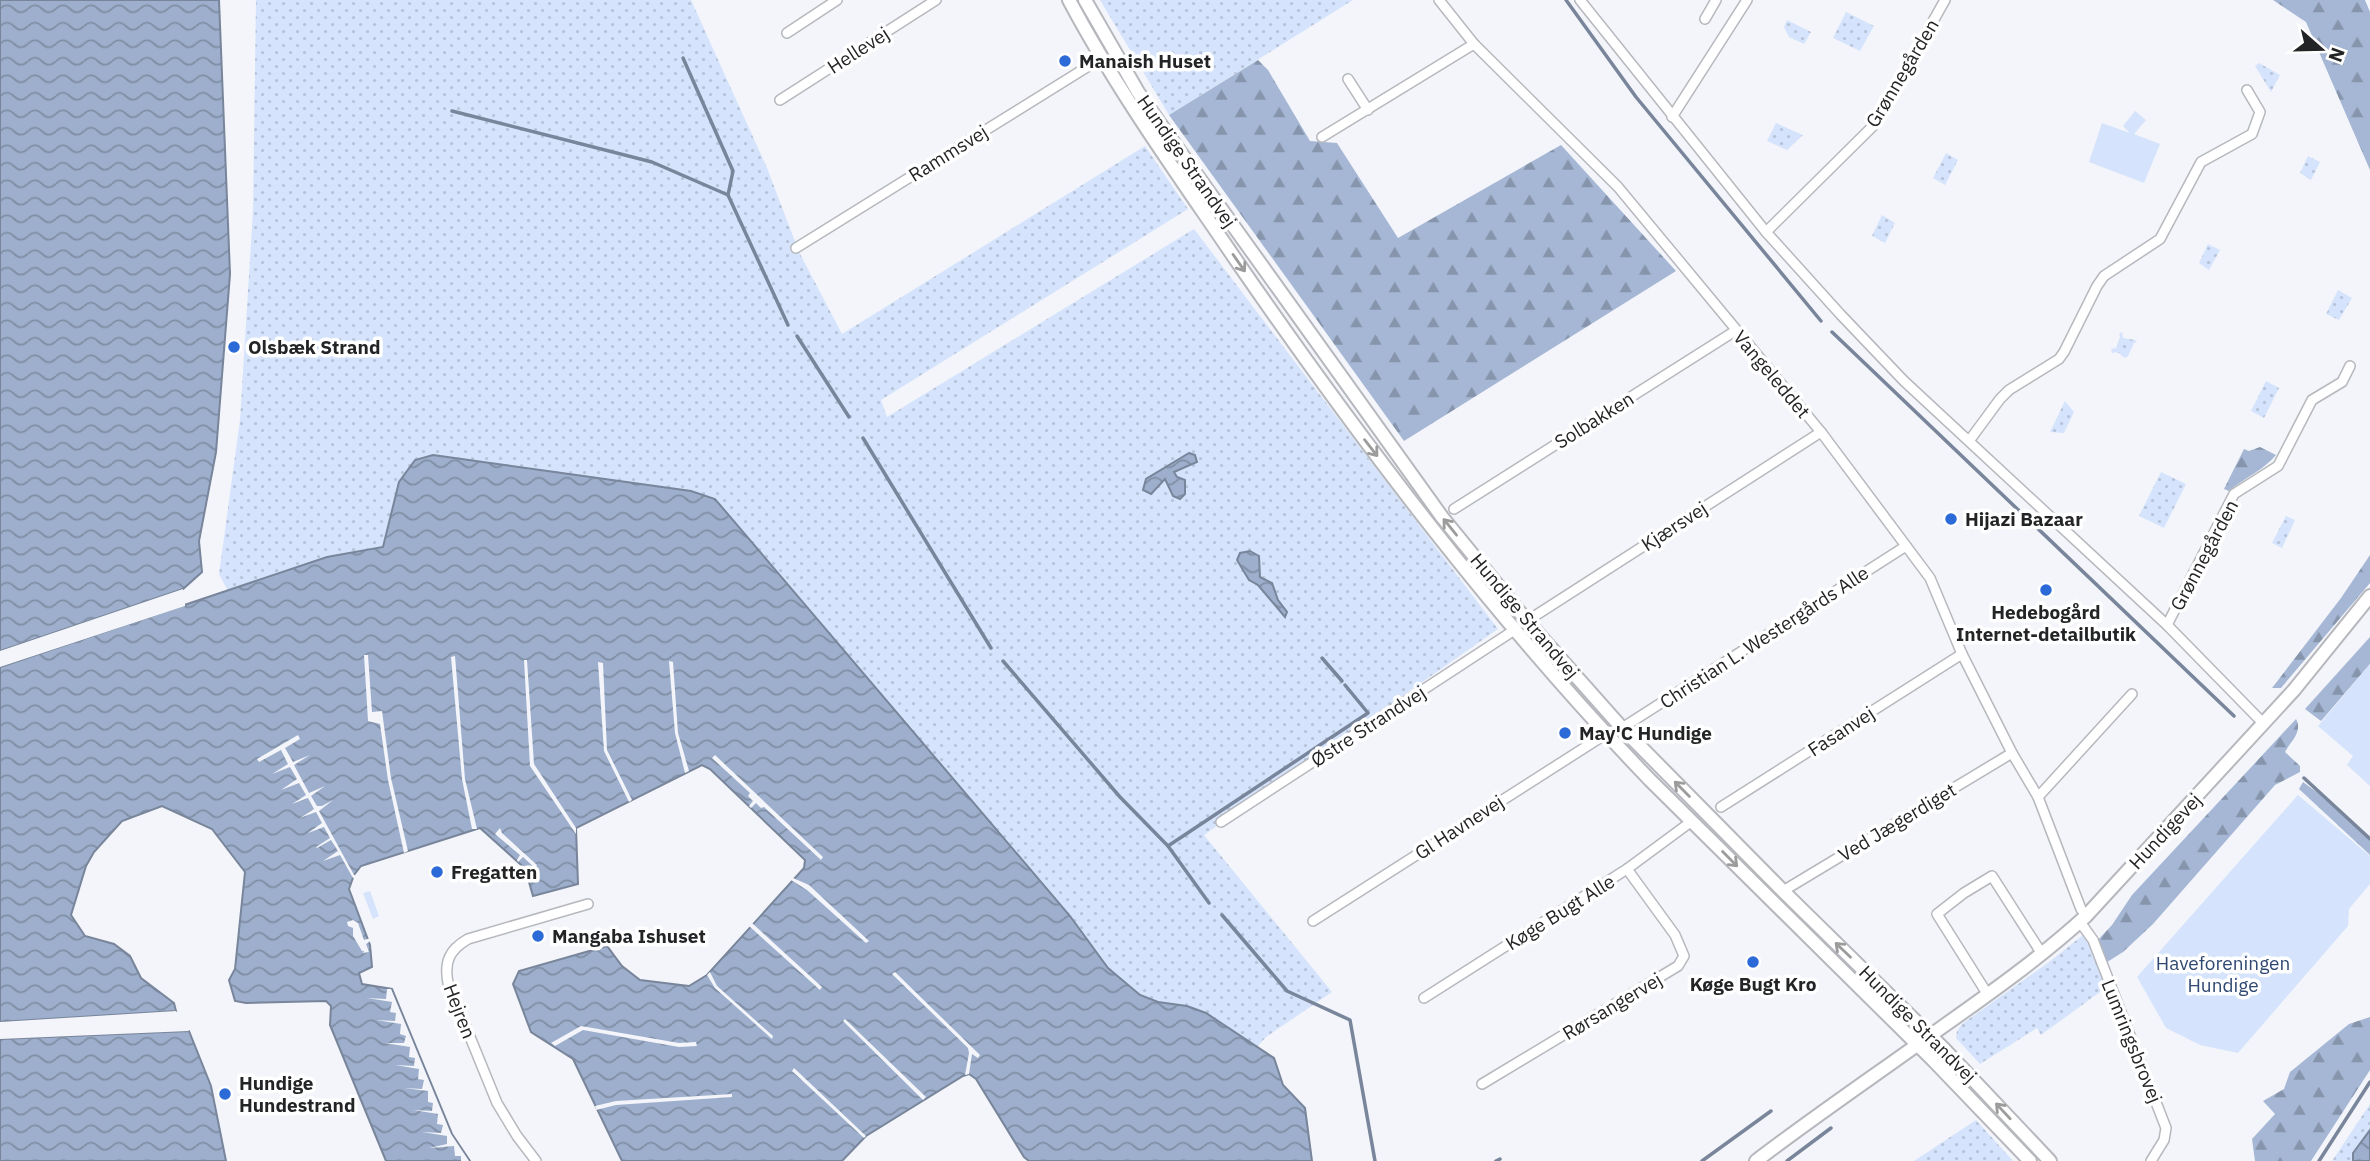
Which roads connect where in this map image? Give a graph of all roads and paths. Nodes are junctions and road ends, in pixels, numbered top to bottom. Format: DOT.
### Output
graph roads {
  1 [pos="837,0"];
  2 [pos="936,0"];
  3 [pos="1069,0"];
  4 [pos="1086,0"];
  5 [pos="1439,0"];
  6 [pos="1580,0"];
  7 [pos="1716,0"];
  8 [pos="1747,0"];
  9 [pos="1945,0"];
  10 [pos="1705,19"];
  11 [pos="787,33"];
  12 [pos="1474,44"];
  13 [pos="1100,59"];
  14 [pos="1348,79"];
  15 [pos="2247,90"];
  16 [pos="780,100"];
  17 [pos="1368,110"];
  18 [pos="1672,117"];
  19 [pos="1322,137"];
  20 [pos="1766,232"];
  21 [pos="796,248"];
  22 [pos="1735,331"];
  23 [pos="2350,366"];
  24 [pos="1821,432"];
  25 [pos="1969,441"];
  26 [pos="1454,509"];
  27 [pos="1906,546"];
  28 [pos="2370,596"];
  29 [pos="1527,621"];
  30 [pos="2167,625"];
  31 [pos="1516,629"];
  32 [pos="1962,654"];
  33 [pos="2132,694"];
  34 [pos="2264,724"];
  35 [pos="1622,728"];
  36 [pos="1606,734"];
  37 [pos="2012,753"];
  38 [pos="2038,797"];
  39 [pos="1721,807"];
  40 [pos="1692,821"];
  41 [pos="1221,822"];
  42 [pos="1627,869"];
  43 [pos="1783,891"];
  44 [pos="589,904"];
  45 [pos="2083,919"];
  46 [pos="1313,921"];
  47 [pos="2042,954"];
  48 [pos="1988,995"];
  49 [pos="1424,998"];
  50 [pos="1931,1035"];
  51 [pos="1917,1045"];
  52 [pos="1482,1084"];
  53 [pos="536,1161"];
  54 [pos="1756,1161"];
  55 [pos="2031,1161"];
  56 [pos="2050,1161"];
  57 [pos="2151,1161"];
  1 -- 11 [label="street"];
  2 -- 16 [label="street, Hellevej"];
  3 -- 13 [label="main road, Hundige Strandvej"];
  29 -- 4 [label="main road, Hundige Strandvej, one-way"];
  5 -- 12 [label="street, Vangeleddet"];
  6 -- 18 [label="street, Grønnegården"];
  7 -- 10 [label="street"];
  8 -- 18 [label="street"];
  9 -- 20 [label="street, Grønnegården"];
  12 -- 17 [label="street"];
  12 -- 22 [label="street, Vangeleddet"];
  13 -- 21 [label="street, Rammsvej"];
  13 -- 31 [label="main road, Hundige Strandvej, one-way"];
  14 -- 17 [label="street"];
  15 -- 25 [label="street"];
  17 -- 19 [label="street"];
  18 -- 20 [label="street, Grønnegården"];
  20 -- 25 [label="street, Grønnegården"];
  22 -- 24 [label="street, Vangeleddet"];
  22 -- 26 [label="street, Solbakken"];
  23 -- 30 [label="street, Grønnegården"];
  24 -- 27 [label="street, Vangeleddet"];
  24 -- 29 [label="street, Kjærsvej"];
  25 -- 30 [label="street, Grønnegården"];
  27 -- 32 [label="street, Vangeleddet"];
  27 -- 35 [label="street, Christian L. Westergårds Alle"];
  28 -- 34 [label="main road, Hundigevej"];
  29 -- 35 [label="main road, Hundige Strandvej"];
  30 -- 34 [label="street, Grønnegården"];
  31 -- 36 [label="main road, Hundige Strandvej"];
  31 -- 41 [label="street, Østre Strandvej"];
  32 -- 37 [label="street, Vangeleddet"];
  32 -- 39 [label="street, Fasanvej"];
  33 -- 38 [label="street"];
  34 -- 45 [label="main road, Hundigevej"];
  43 -- 35 [label="main road, Hundige Strandvej, one-way"];
  36 -- 40 [label="main road, Hundige Strandvej"];
  36 -- 46 [label="street, Gl Havnevej"];
  37 -- 38 [label="street, Vangeleddet"];
  37 -- 43 [label="street, Ved Jægerdiget"];
  38 -- 45 [label="street, Vangeleddet"];
  40 -- 42 [label="street, Køge Bugt Alle"];
  40 -- 51 [label="main road, Hundige Strandvej, one-way"];
  42 -- 49 [label="street, Køge Bugt Alle"];
  42 -- 52 [label="street, Rørsangervej"];
  50 -- 43 [label="main road, Hundige Strandvej, one-way"];
  44 -- 53 [label="street, Hejren"];
  45 -- 47 [label="main road, Hundigevej"];
  45 -- 57 [label="street, Lumringsbrovej"];
  47 -- 48 [label="main road, Hundigevej"];
  47 -- 48 [label="street"];
  48 -- 50 [label="main road, Hundigevej"];
  50 -- 51 [label="main road, Hundigevej"];
  56 -- 50 [label="main road, Hundige Strandvej, one-way"];
  51 -- 54 [label="main road, Hundigevej"];
  51 -- 55 [label="main road, Hundige Strandvej"];
}
